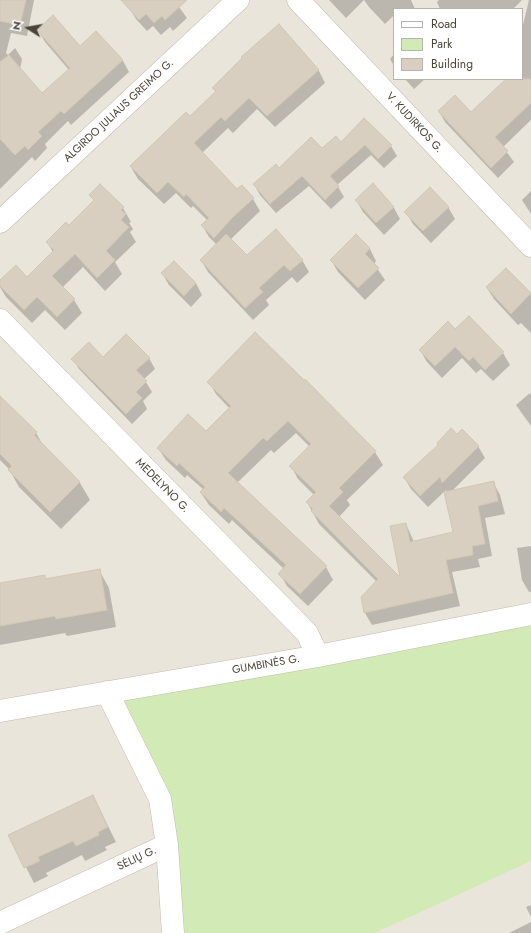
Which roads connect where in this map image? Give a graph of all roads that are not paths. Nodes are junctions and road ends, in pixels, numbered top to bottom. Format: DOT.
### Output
graph roads {
  1 [pos="238,0"];
  2 [pos="298,0"];
  3 [pos="0,222"];
  4 [pos="531,246"];
  5 [pos="0,320"];
  6 [pos="531,614"];
  7 [pos="318,656"];
  8 [pos="107,692"];
  9 [pos="0,711"];
  10 [pos="167,844"];
  11 [pos="0,923"];
  12 [pos="173,933"];
  1 -- 3 [label="street, ALGIRDO JULIAUS GREIMO G."];
  2 -- 4 [label="street, V. KUDIRKOS G."];
  5 -- 7 [label="street, MEDELYNO G."];
  6 -- 7 [label="street, GUMBINĖS G."];
  7 -- 8 [label="street, GUMBINĖS G."];
  8 -- 9 [label="street, GUMBINĖS G."];
  8 -- 10 [label="street, SĖLIŲ G."];
  10 -- 11 [label="street, SĖLIŲ G."];
  10 -- 12 [label="street"];
}
